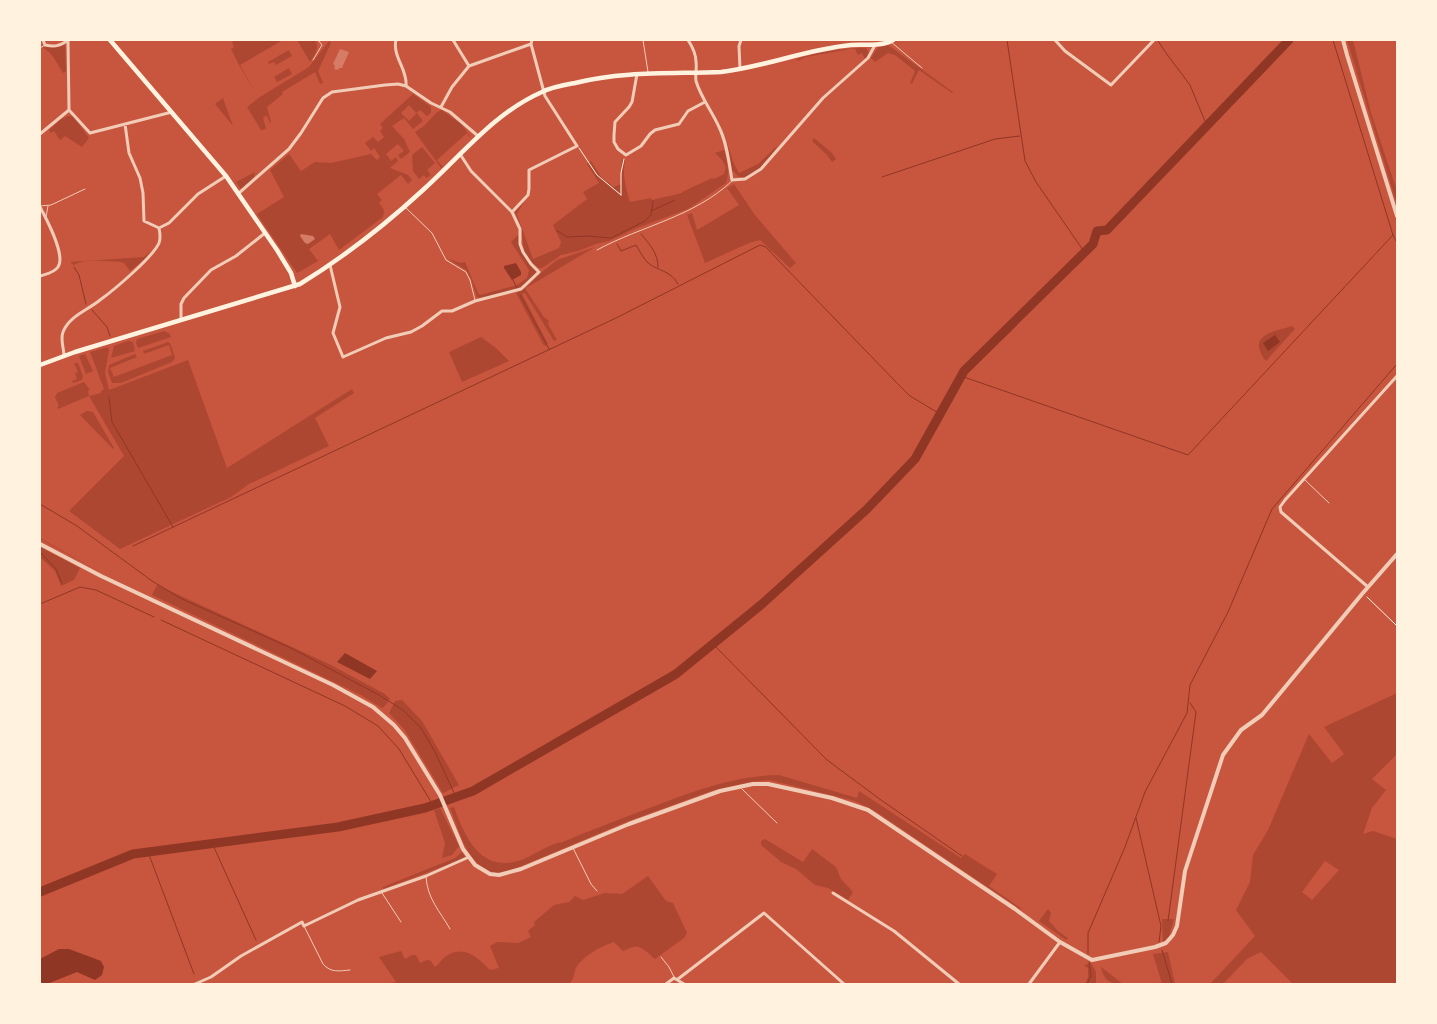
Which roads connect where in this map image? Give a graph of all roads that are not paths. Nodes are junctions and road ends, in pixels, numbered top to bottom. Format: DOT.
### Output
graph roads {
  1 [pos="42,40"];
  2 [pos="110,40"];
  3 [pos="318,40"];
  4 [pos="396,40"];
  5 [pos="453,40"];
  6 [pos="643,40"];
  7 [pos="688,40"];
  8 [pos="741,40"];
  9 [pos="1055,40"];
  10 [pos="1154,40"];
  11 [pos="1343,40"];
  12 [pos="67,41"];
  13 [pos="892,41"];
  14 [pos="532,42"];
  15 [pos="45,45"];
  16 [pos="875,45"];
  17 [pos="40,48"];
  18 [pos="312,60"];
  19 [pos="469,66"];
  20 [pos="922,68"];
  21 [pos="740,70"];
  22 [pos="648,73"];
  23 [pos="695,73"];
  24 [pos="637,74"];
  25 [pos="406,86"];
  26 [pos="544,91"];
  27 [pos="704,102"];
  28 [pos="442,107"];
  29 [pos="70,110"];
  30 [pos="172,112"];
  31 [pos="125,124"];
  32 [pos="40,134"];
  33 [pos="478,136"];
  34 [pos="460,154"];
  35 [pos="226,176"];
  36 [pos="732,180"];
  37 [pos="85,189"];
  38 [pos="239,193"];
  39 [pos="48,206"];
  40 [pos="40,207"];
  41 [pos="404,207"];
  42 [pos="512,212"];
  43 [pos="1397,216"];
  44 [pos="46,218"];
  45 [pos="158,228"];
  46 [pos="265,232"];
  47 [pos="597,250"];
  48 [pos="330,265"];
  49 [pos="40,276"];
  50 [pos="295,286"];
  51 [pos="476,301"];
  52 [pos="182,320"];
  53 [pos="64,356"];
  54 [pos="40,365"];
  55 [pos="1397,376"];
  56 [pos="1304,479"];
  57 [pos="1329,503"];
  58 [pos="40,544"];
  59 [pos="1397,554"];
  60 [pos="1368,587"];
  61 [pos="739,786"];
  62 [pos="777,823"];
  63 [pos="573,847"];
  64 [pos="468,858"];
  65 [pos="426,876"];
  66 [pos="597,890"];
  67 [pos="382,891"];
  68 [pos="833,893"];
  69 [pos="401,922"];
  70 [pos="304,926"];
  71 [pos="450,929"];
  72 [pos="1060,942"];
  73 [pos="661,957"];
  74 [pos="350,970"];
  75 [pos="676,979"];
  76 [pos="195,984"];
  77 [pos="666,984"];
  78 [pos="684,984"];
  79 [pos="844,984"];
  80 [pos="959,984"];
  81 [pos="1029,984"];
  1 -- 15 [label="street"];
  2 -- 30 [label="main road"];
  3 -- 18 [label="lane"];
  4 -- 25 [label="street"];
  5 -- 19 [label="street"];
  6 -- 22 [label="lane"];
  7 -- 23 [label="street"];
  8 -- 21 [label="street"];
  9 -- 10 [label="street"];
  11 -- 43 [label="street"];
  12 -- 15 [label="street"];
  12 -- 29 [label="street"];
  13 -- 16 [label="main road"];
  13 -- 20 [label="lane"];
  14 -- 19 [label="street"];
  14 -- 26 [label="street"];
  15 -- 17 [label="lane"];
  16 -- 21 [label="main road"];
  16 -- 36 [label="street"];
  19 -- 28 [label="street"];
  21 -- 23 [label="main road"];
  22 -- 23 [label="main road"];
  22 -- 24 [label="main road"];
  23 -- 27 [label="street"];
  24 -- 26 [label="main road"];
  24 -- 27 [label="street"];
  25 -- 28 [label="street"];
  25 -- 38 [label="street"];
  26 -- 33 [label="main road"];
  26 -- 42 [label="street"];
  27 -- 36 [label="street"];
  28 -- 33 [label="street"];
  29 -- 31 [label="street"];
  29 -- 32 [label="street"];
  30 -- 31 [label="street"];
  30 -- 35 [label="main road"];
  31 -- 45 [label="street"];
  33 -- 34 [label="main road"];
  34 -- 41 [label="main road"];
  34 -- 42 [label="street"];
  35 -- 38 [label="main road"];
  35 -- 45 [label="street"];
  36 -- 47 [label="lane"];
  37 -- 39 [label="lane"];
  38 -- 46 [label="main road"];
  39 -- 40 [label="lane"];
  39 -- 44 [label="lane"];
  40 -- 44 [label="street"];
  41 -- 48 [label="main road"];
  41 -- 51 [label="lane"];
  42 -- 51 [label="street"];
  44 -- 49 [label="street"];
  45 -- 53 [label="street"];
  46 -- 50 [label="main road"];
  46 -- 52 [label="street"];
  48 -- 50 [label="main road"];
  48 -- 51 [label="street"];
  50 -- 52 [label="main road"];
  52 -- 53 [label="main road"];
  53 -- 54 [label="main road"];
  55 -- 56 [label="street"];
  56 -- 57 [label="lane"];
  56 -- 60 [label="street"];
  58 -- 64 [label="street"];
  59 -- 60 [label="street"];
  60 -- 72 [label="street"];
  61 -- 62 [label="lane"];
  61 -- 63 [label="street"];
  61 -- 72 [label="street"];
  63 -- 64 [label="street"];
  63 -- 66 [label="lane"];
  64 -- 65 [label="street"];
  65 -- 67 [label="street"];
  65 -- 71 [label="lane"];
  67 -- 69 [label="lane"];
  67 -- 70 [label="street"];
  68 -- 80 [label="street"];
  70 -- 74 [label="lane"];
  70 -- 76 [label="street"];
  72 -- 81 [label="street"];
  73 -- 75 [label="lane"];
  75 -- 77 [label="street"];
  75 -- 78 [label="street"];
  75 -- 79 [label="street"];
}
